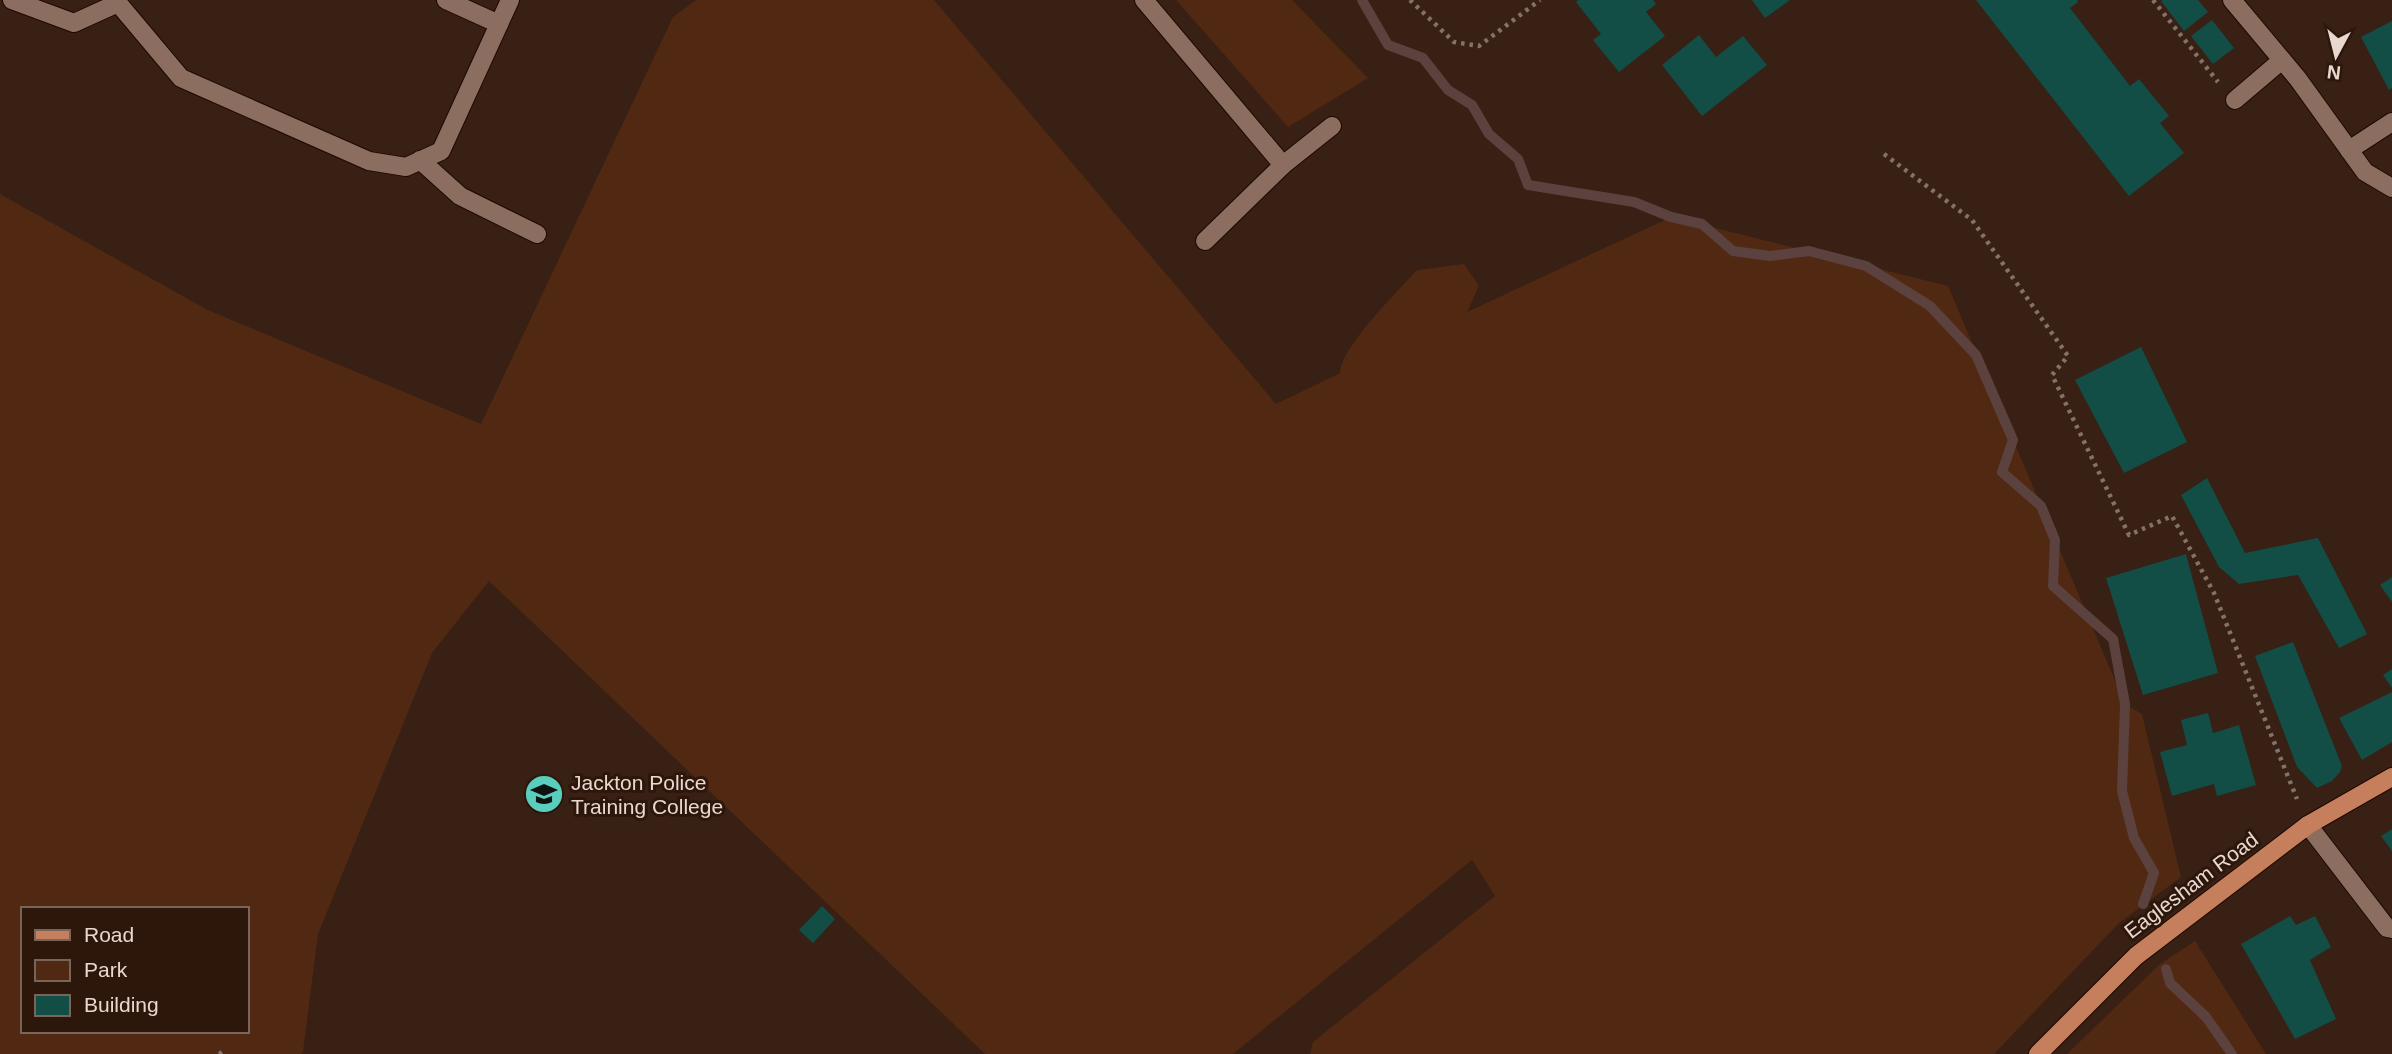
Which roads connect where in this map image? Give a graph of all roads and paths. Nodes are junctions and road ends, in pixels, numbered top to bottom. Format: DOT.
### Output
graph roads {
  1 [pos="12,0"];
  2 [pos="446,0"];
  3 [pos="510,0"];
  4 [pos="1144,0"];
  5 [pos="1410,0"];
  6 [pos="1540,0"];
  7 [pos="2153,0"];
  8 [pos="2232,0"];
  9 [pos="118,2"];
  10 [pos="499,24"];
  11 [pos="2282,60"];
  12 [pos="2235,100"];
  13 [pos="2392,122"];
  14 [pos="1332,126"];
  15 [pos="2349,150"];
  16 [pos="1884,154"];
  17 [pos="420,160"];
  18 [pos="1283,165"];
  19 [pos="2392,188"];
  20 [pos="537,234"];
  21 [pos="1205,241"];
  22 [pos="2392,776"];
  23 [pos="2308,825"];
  24 [pos="2392,929"];
  25 [pos="2038,1054"];
  1 -- 9 [label="street"];
  2 -- 10 [label="street"];
  3 -- 10 [label="street"];
  4 -- 18 [label="street"];
  5 -- 6 [label="path"];
  7 -- 12 [label="path"];
  8 -- 11 [label="street"];
  9 -- 17 [label="street"];
  10 -- 17 [label="street"];
  11 -- 12 [label="street"];
  11 -- 15 [label="street"];
  13 -- 15 [label="street"];
  14 -- 18 [label="street"];
  15 -- 19 [label="street"];
  16 -- 23 [label="path"];
  17 -- 20 [label="street"];
  18 -- 21 [label="street"];
  22 -- 23 [label="main road, Eaglesham Road"];
  23 -- 24 [label="street"];
  23 -- 25 [label="main road, Eaglesham Road"];
}
